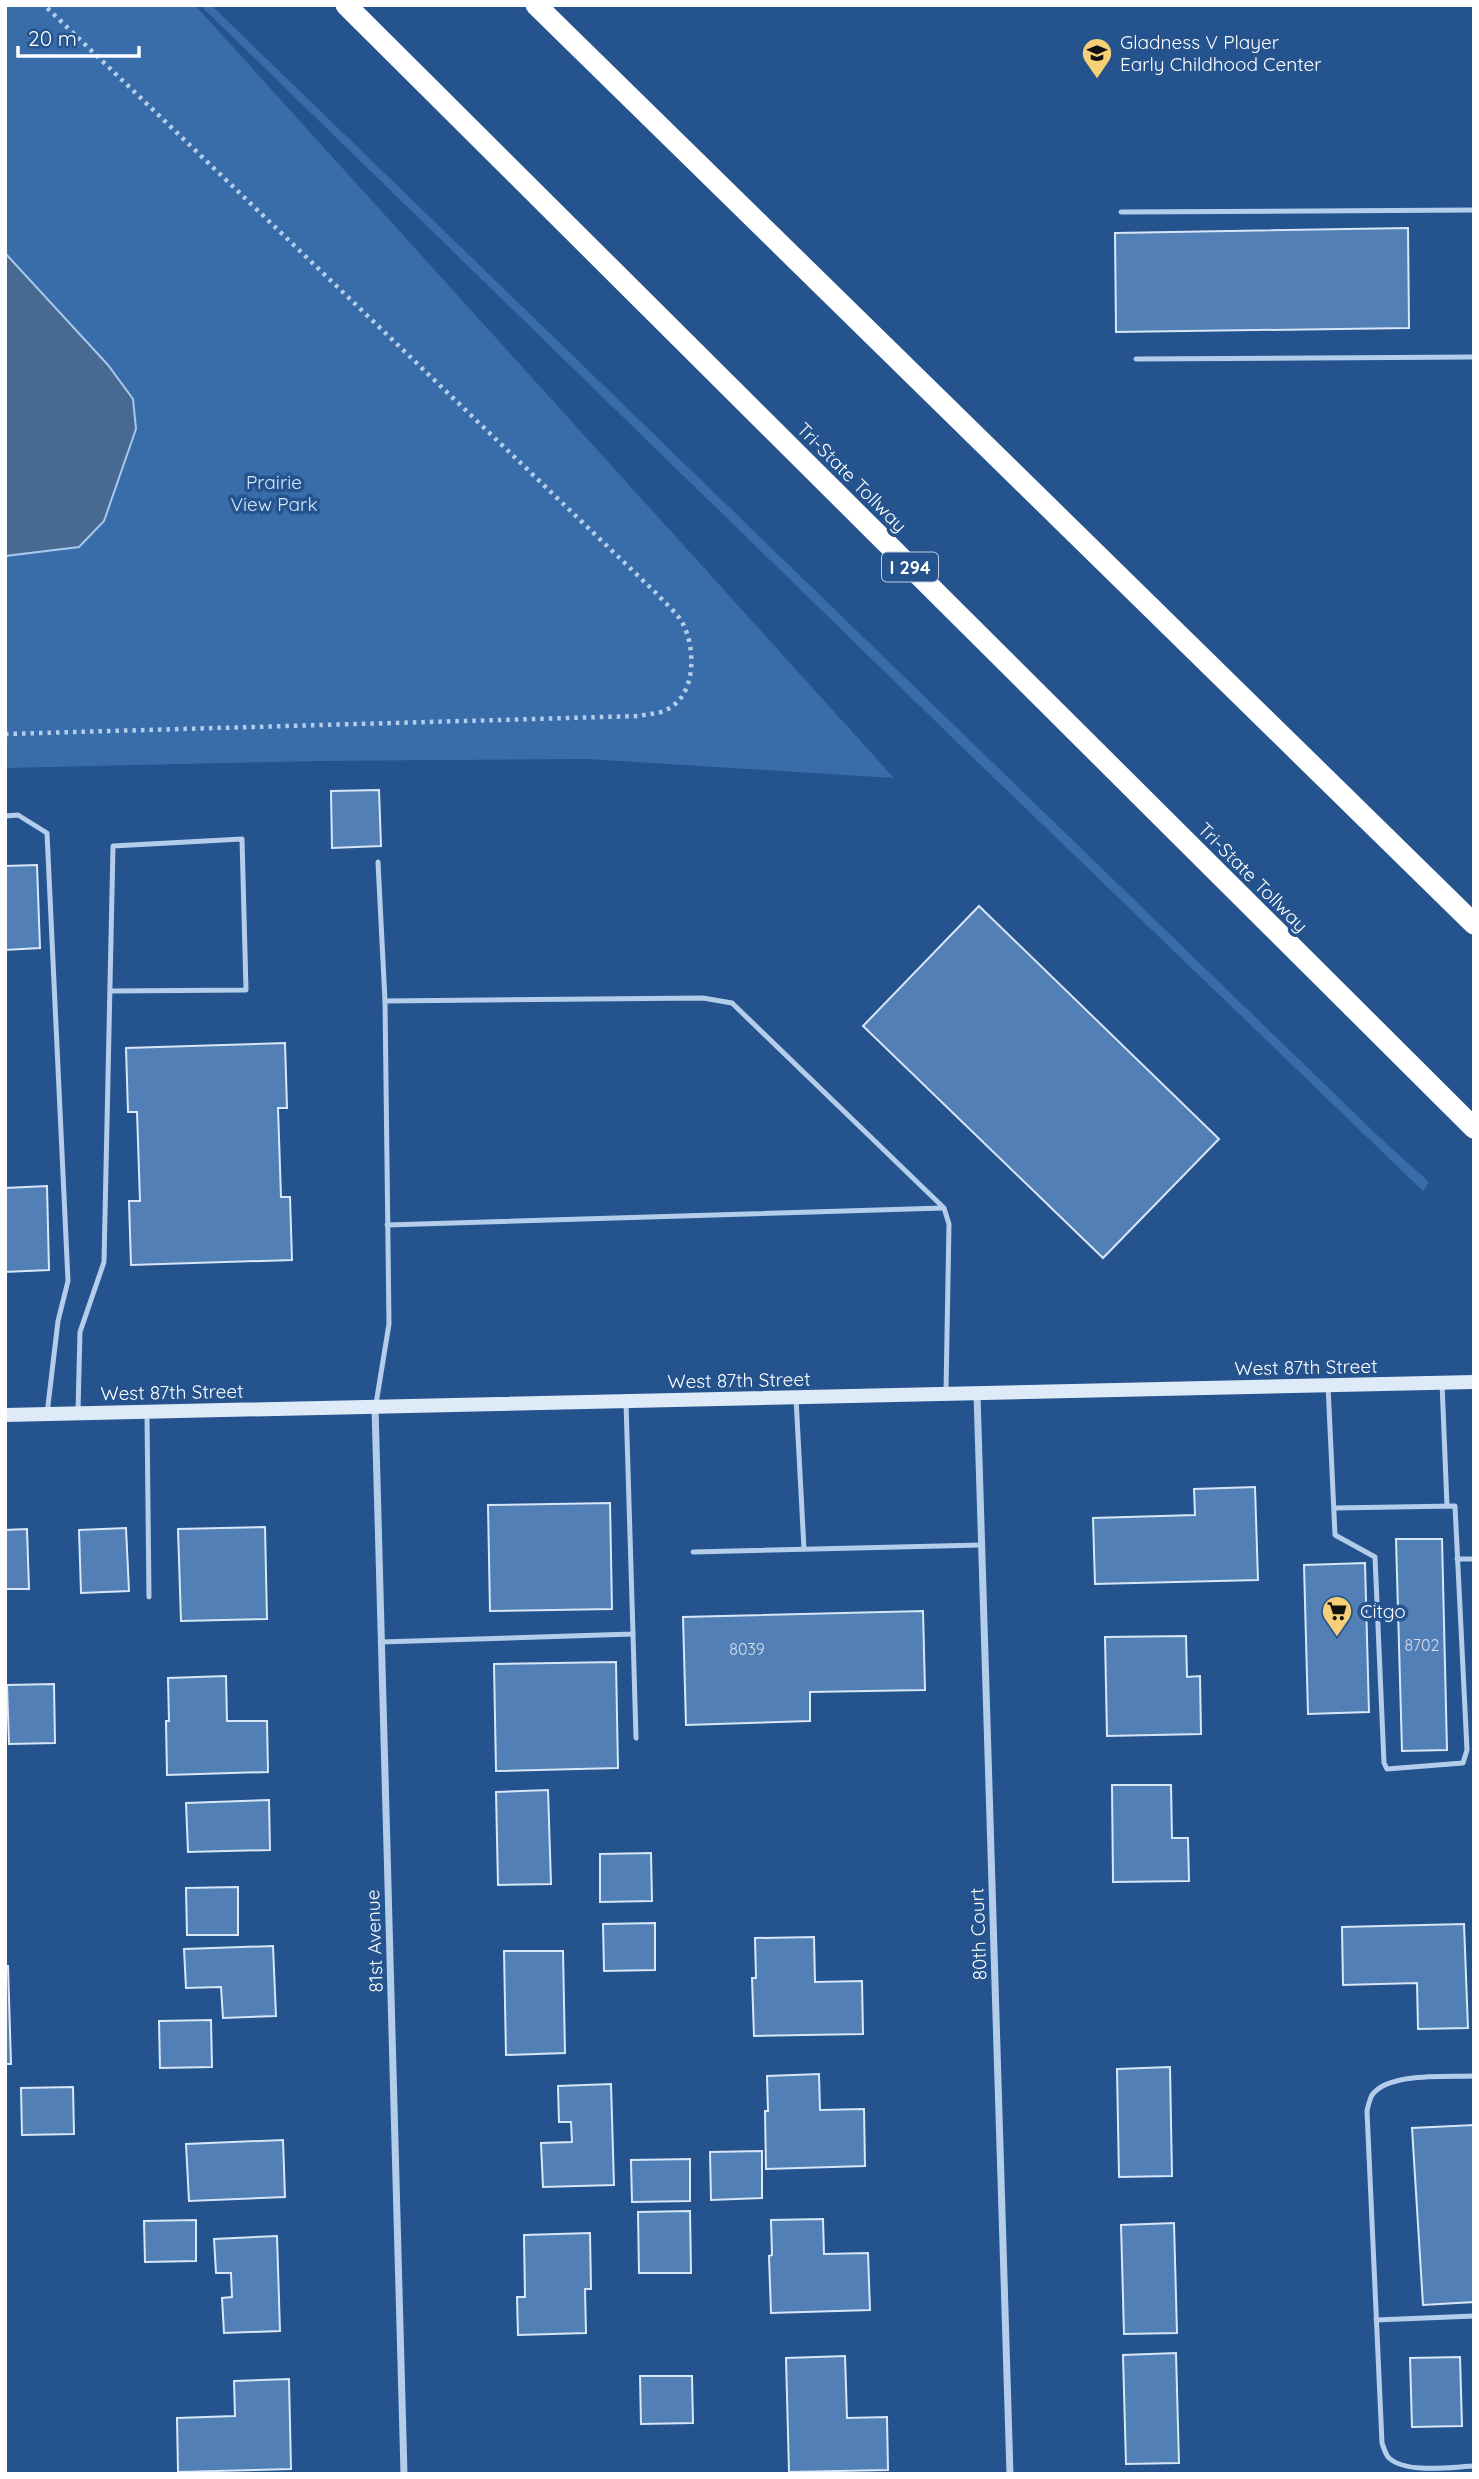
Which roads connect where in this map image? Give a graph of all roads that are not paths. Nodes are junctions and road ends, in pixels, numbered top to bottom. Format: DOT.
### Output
graph roads {
  1 [pos="346,5"];
  2 [pos="536,5"];
  3 [pos="1474,210"];
  4 [pos="1121,212"];
  5 [pos="1474,357"];
  6 [pos="1136,359"];
  7 [pos="5,816"];
  8 [pos="378,862"];
  9 [pos="1474,924"];
  10 [pos="111,992"];
  11 [pos="385,1001"];
  12 [pos="1474,1128"];
  13 [pos="944,1208"];
  14 [pos="387,1225"];
  15 [pos="1474,1382"];
  16 [pos="1442,1383"];
  17 [pos="1328,1385"];
  18 [pos="946,1394"];
  19 [pos="977,1394"];
  20 [pos="796,1398"];
  21 [pos="626,1401"];
  22 [pos="375,1407"];
  23 [pos="147,1412"];
  24 [pos="78,1413"];
  25 [pos="47,1414"];
  26 [pos="5,1415"];
  27 [pos="1447,1506"];
  28 [pos="1334,1508"];
  29 [pos="981,1545"];
  30 [pos="804,1549"];
  31 [pos="693,1552"];
  32 [pos="1457,1559"];
  33 [pos="1474,1559"];
  34 [pos="149,1597"];
  35 [pos="633,1634"];
  36 [pos="381,1642"];
  37 [pos="636,1738"];
  38 [pos="1474,2076"];
  39 [pos="1474,2316"];
  40 [pos="1376,2320"];
  41 [pos="1474,2466"];
  42 [pos="404,2474"];
  43 [pos="1010,2474"];
  1 -- 12 [label="highway, Tri-State Tollway / I 294"];
  2 -- 9 [label="highway"];
  3 -- 4 [label="lane"];
  5 -- 6 [label="lane"];
  7 -- 25 [label="lane"];
  8 -- 11 [label="lane"];
  10 -- 10 [label="lane"];
  10 -- 24 [label="lane"];
  11 -- 13 [label="lane"];
  11 -- 14 [label="lane"];
  13 -- 14 [label="lane"];
  13 -- 18 [label="lane"];
  14 -- 22 [label="lane"];
  15 -- 16 [label="main road, West 87th Street"];
  16 -- 17 [label="main road, West 87th Street"];
  16 -- 27 [label="lane"];
  17 -- 19 [label="main road, West 87th Street"];
  17 -- 28 [label="lane"];
  18 -- 19 [label="main road, West 87th Street"];
  18 -- 20 [label="main road, West 87th Street"];
  19 -- 29 [label="street, 80th Court"];
  20 -- 21 [label="main road, West 87th Street"];
  20 -- 30 [label="lane"];
  21 -- 22 [label="main road, West 87th Street"];
  21 -- 35 [label="lane"];
  22 -- 23 [label="main road, West 87th Street"];
  22 -- 36 [label="street, 81st Avenue"];
  23 -- 24 [label="main road, West 87th Street"];
  23 -- 34 [label="lane"];
  24 -- 25 [label="main road, West 87th Street"];
  25 -- 26 [label="main road, West 87th Street"];
  27 -- 28 [label="lane"];
  27 -- 32 [label="lane"];
  28 -- 32 [label="lane"];
  29 -- 30 [label="lane"];
  29 -- 43 [label="street, 80th Court"];
  30 -- 31 [label="lane"];
  32 -- 33 [label="lane"];
  35 -- 36 [label="lane"];
  35 -- 37 [label="lane"];
  36 -- 42 [label="street, 81st Avenue"];
  38 -- 40 [label="lane"];
  39 -- 40 [label="lane"];
  40 -- 41 [label="lane"];
}
